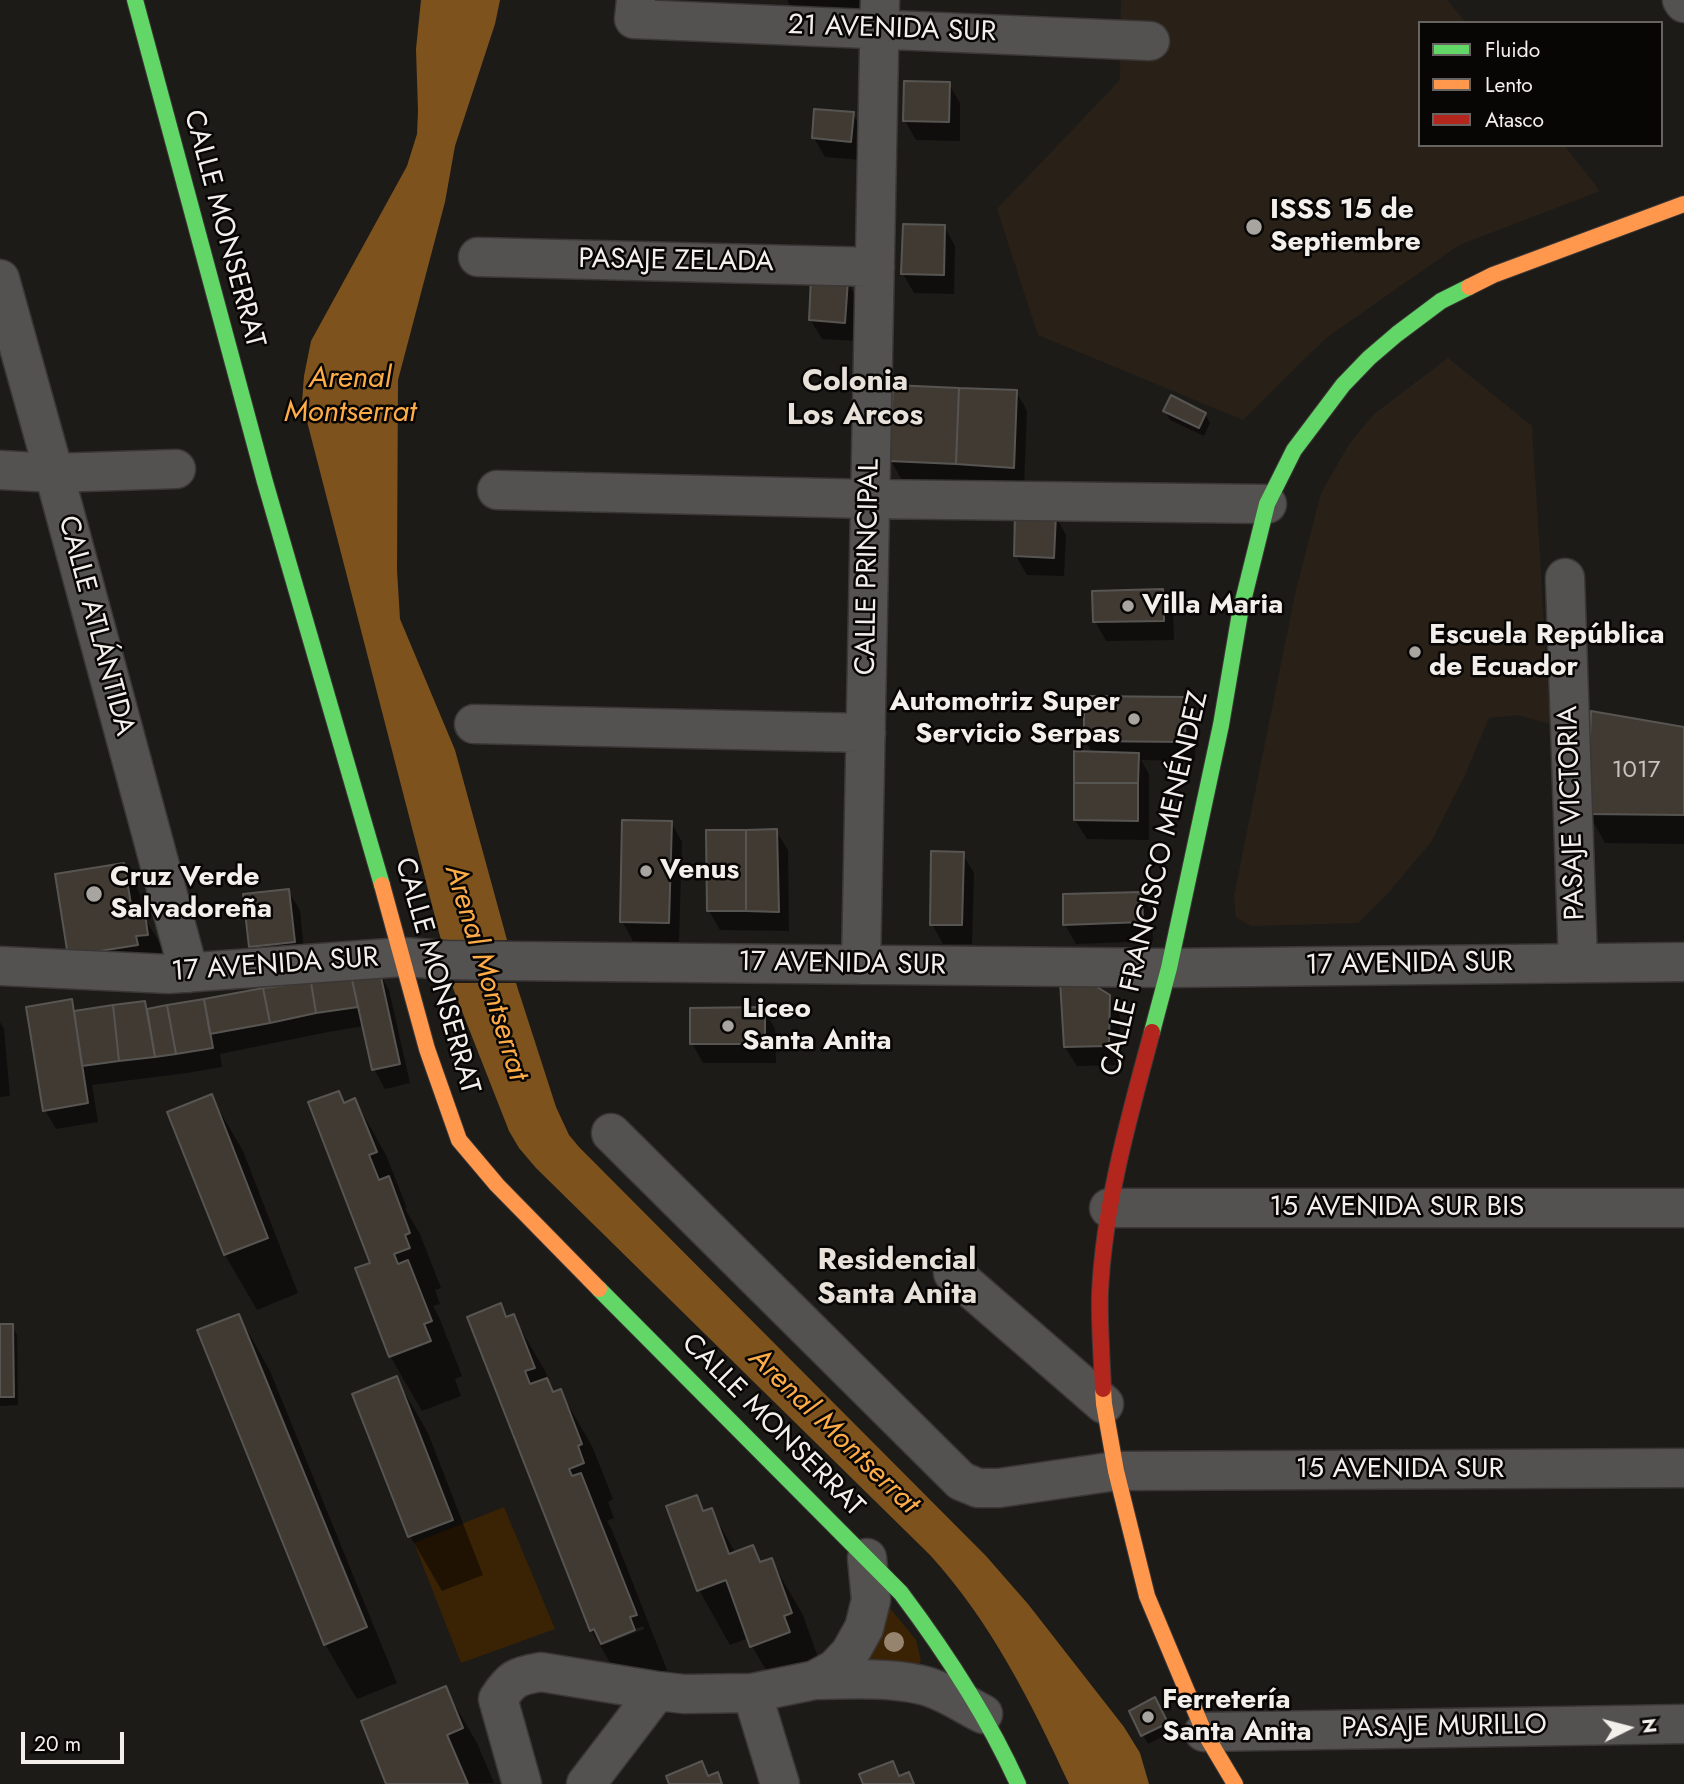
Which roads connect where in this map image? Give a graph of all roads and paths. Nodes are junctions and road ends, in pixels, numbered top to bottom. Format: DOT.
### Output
graph roads {
  1 [pos="135,0"];
  2 [pos="635,10"];
  3 [pos="880,15"];
  4 [pos="1150,41"];
  5 [pos="1684,204"];
  6 [pos="478,257"];
  7 [pos="874,267"];
  8 [pos="0,279"];
  9 [pos="176,469"];
  10 [pos="0,470"];
  11 [pos="54,473"];
  12 [pos="497,490"];
  13 [pos="870,499"];
  14 [pos="1267,504"];
  15 [pos="1565,578"];
  16 [pos="474,724"];
  17 [pos="866,733"];
  18 [pos="403,957"];
  19 [pos="1684,962"];
  20 [pos="1578,963"];
  21 [pos="861,965"];
  22 [pos="0,966"];
  23 [pos="1169,968"];
  24 [pos="189,973"];
  25 [pos="611,1133"];
  26 [pos="1109,1208"];
  27 [pos="1684,1208"];
  28 [pos="953,1273"];
  29 [pos="1104,1404"];
  30 [pos="1684,1468"];
  31 [pos="1116,1471"];
  32 [pos="867,1559"];
  33 [pos="815,1680"];
  34 [pos="657,1691"];
  35 [pos="752,1693"];
  36 [pos="983,1714"];
  37 [pos="1684,1724"];
  38 [pos="1204,1732"];
  39 [pos="522,1784"];
  40 [pos="586,1784"];
  41 [pos="780,1784"];
  42 [pos="1018,1784"];
  43 [pos="1236,1784"];
  1 -- 18 [label="street, CALLE MONSERRAT"];
  2 -- 3 [label="street, 21 AVENIDA SUR"];
  3 -- 4 [label="street, 21 AVENIDA SUR"];
  3 -- 7 [label="street, CALLE PRINCIPAL"];
  5 -- 14 [label="street, CALLE FRANCISCO MENÉNDEZ"];
  6 -- 7 [label="street, PASAJE ZELADA"];
  7 -- 13 [label="street, CALLE PRINCIPAL"];
  8 -- 11 [label="street, CALLE ATLÁNTIDA"];
  9 -- 11 [label="street"];
  10 -- 11 [label="street"];
  11 -- 24 [label="street, CALLE ATLÁNTIDA"];
  12 -- 13 [label="street"];
  13 -- 14 [label="street"];
  13 -- 17 [label="street, CALLE PRINCIPAL"];
  14 -- 23 [label="street, CALLE FRANCISCO MENÉNDEZ"];
  15 -- 20 [label="street, PASAJE VICTORIA"];
  16 -- 17 [label="street"];
  17 -- 21 [label="street, CALLE PRINCIPAL"];
  18 -- 21 [label="street, 17 AVENIDA SUR"];
  18 -- 24 [label="street, 17 AVENIDA SUR"];
  18 -- 32 [label="street, CALLE MONSERRAT"];
  19 -- 20 [label="street, 17 AVENIDA SUR"];
  20 -- 23 [label="street, 17 AVENIDA SUR"];
  21 -- 23 [label="street, 17 AVENIDA SUR"];
  22 -- 24 [label="street, 17 AVENIDA SUR"];
  23 -- 26 [label="street, CALLE FRANCISCO MENÉNDEZ"];
  25 -- 31 [label="street, 15 AVENIDA SUR"];
  26 -- 27 [label="street, 15 AVENIDA SUR BIS"];
  26 -- 29 [label="street, CALLE FRANCISCO MENÉNDEZ"];
  28 -- 29 [label="street"];
  29 -- 31 [label="street, CALLE FRANCISCO MENÉNDEZ"];
  30 -- 31 [label="street, 15 AVENIDA SUR"];
  31 -- 38 [label="street, CALLE FRANCISCO MENÉNDEZ"];
  32 -- 33 [label="street"];
  32 -- 36 [label="street, CALLE MONSERRAT"];
  33 -- 35 [label="street"];
  33 -- 36 [label="street"];
  34 -- 35 [label="street"];
  34 -- 39 [label="street"];
  34 -- 40 [label="street"];
  35 -- 41 [label="street"];
  36 -- 42 [label="street, CALLE MONSERRAT"];
  37 -- 38 [label="street, PASAJE MURILLO"];
  38 -- 43 [label="street, CALLE FRANCISCO MENÉNDEZ"];
}
